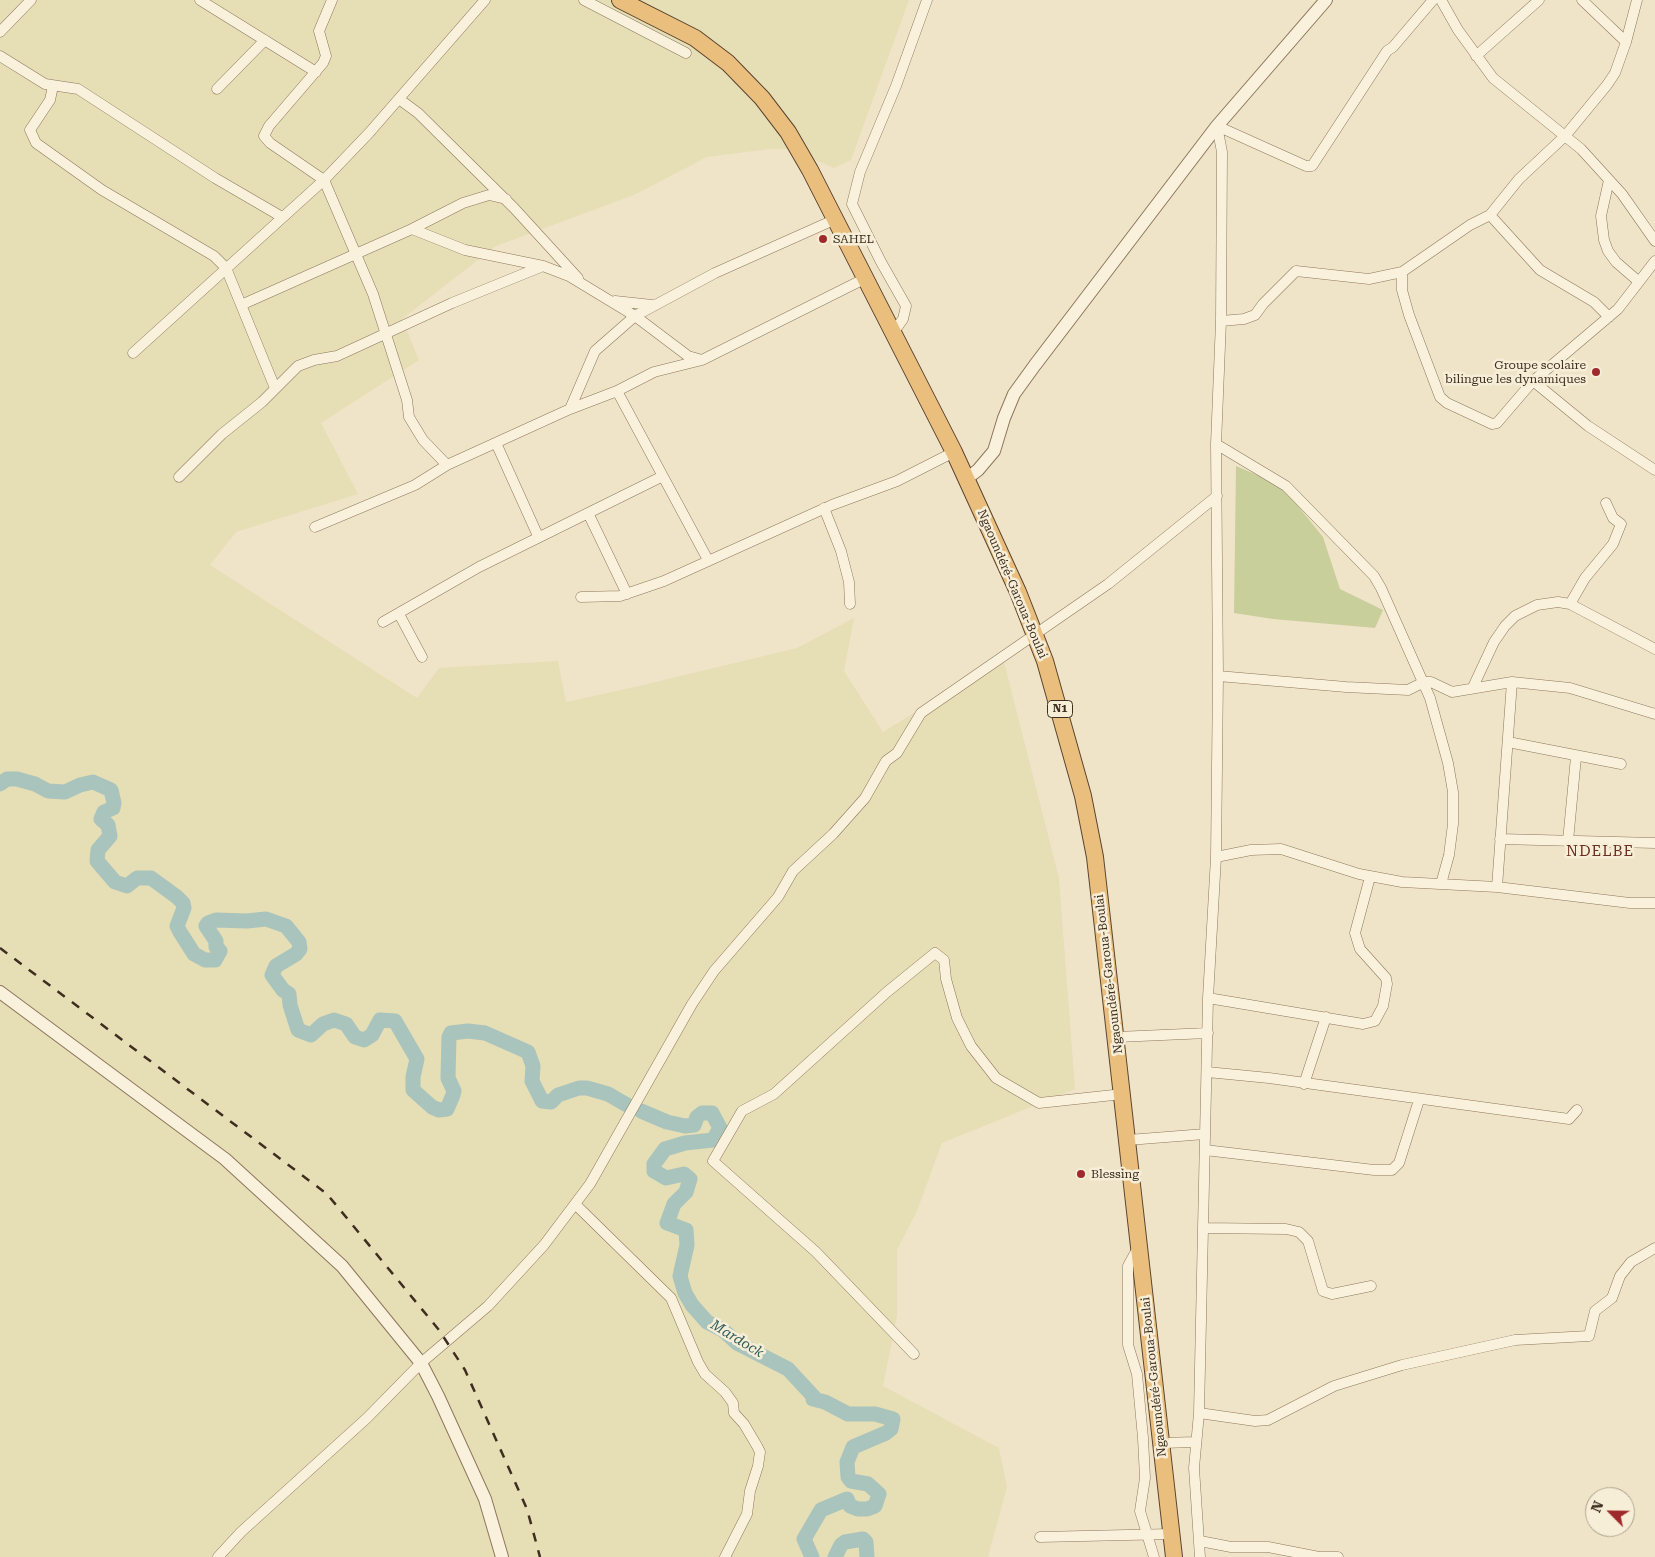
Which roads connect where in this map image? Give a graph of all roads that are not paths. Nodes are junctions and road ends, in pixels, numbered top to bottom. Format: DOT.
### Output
graph roads {
  1 [pos="31,0"];
  2 [pos="200,0"];
  3 [pos="332,0"];
  4 [pos="485,0"];
  5 [pos="584,0"];
  6 [pos="620,0"];
  7 [pos="927,0"];
  8 [pos="1326,0"];
  9 [pos="1433,0"];
  10 [pos="1441,0"];
  11 [pos="1539,0"];
  12 [pos="1582,0"];
  13 [pos="1637,0"];
  14 [pos="0,32"];
  15 [pos="265,40"];
  16 [pos="1626,42"];
  17 [pos="686,53"];
  18 [pos="0,56"];
  19 [pos="1476,56"];
  20 [pos="316,72"];
  21 [pos="53,86"];
  22 [pos="217,89"];
  23 [pos="399,99"];
  24 [pos="1217,126"];
  25 [pos="1565,136"];
  26 [pos="1605,176"];
  27 [pos="324,180"];
  28 [pos="506,199"];
  29 [pos="1490,215"];
  30 [pos="282,217"];
  31 [pos="836,219"];
  32 [pos="412,229"];
  33 [pos="1655,240"];
  34 [pos="355,254"];
  35 [pos="1655,261"];
  36 [pos="543,266"];
  37 [pos="226,268"];
  38 [pos="1402,272"];
  39 [pos="1384,277"];
  40 [pos="866,278"];
  41 [pos="1638,281"];
  42 [pos="587,287"];
  43 [pos="1402,290"];
  44 [pos="609,300"];
  45 [pos="241,305"];
  46 [pos="654,305"];
  47 [pos="635,316"];
  48 [pos="1609,317"];
  49 [pos="1221,321"];
  50 [pos="893,333"];
  51 [pos="386,334"];
  52 [pos="133,353"];
  53 [pos="702,360"];
  54 [pos="1533,382"];
  55 [pos="275,388"];
  56 [pos="617,391"];
  57 [pos="570,410"];
  58 [pos="496,443"];
  59 [pos="1216,444"];
  60 [pos="954,452"];
  61 [pos="447,465"];
  62 [pos="1655,470"];
  63 [pos="179,477"];
  64 [pos="661,477"];
  65 [pos="966,480"];
  66 [pos="1217,496"];
  67 [pos="1606,503"];
  68 [pos="824,508"];
  69 [pos="588,513"];
  70 [pos="315,527"];
  71 [pos="538,536"];
  72 [pos="708,560"];
  73 [pos="626,594"];
  74 [pos="582,597"];
  75 [pos="850,604"];
  76 [pos="1570,604"];
  77 [pos="399,614"];
  78 [pos="383,622"];
  79 [pos="1034,633"];
  80 [pos="1655,649"];
  81 [pos="422,657"];
  82 [pos="1218,676"];
  83 [pos="1424,682"];
  84 [pos="1512,682"];
  85 [pos="1473,687"];
  86 [pos="1655,714"];
  87 [pos="1508,742"];
  88 [pos="1576,757"];
  89 [pos="1622,764"];
  90 [pos="1500,839"];
  91 [pos="1568,841"];
  92 [pos="1655,843"];
  93 [pos="1216,857"];
  94 [pos="1370,877"];
  95 [pos="1441,884"];
  96 [pos="1496,887"];
  97 [pos="1655,903"];
  98 [pos="0,992"];
  99 [pos="1208,998"];
  100 [pos="1326,1017"];
  101 [pos="1208,1033"];
  102 [pos="1117,1037"];
  103 [pos="1207,1072"];
  104 [pos="1304,1084"];
  105 [pos="1123,1094"];
  106 [pos="1419,1100"];
  107 [pos="1577,1110"];
  108 [pos="1205,1134"];
  109 [pos="1128,1140"];
  110 [pos="1205,1150"];
  111 [pos="575,1204"];
  112 [pos="1204,1228"];
  113 [pos="1140,1245"];
  114 [pos="1655,1248"];
  115 [pos="1371,1286"];
  116 [pos="914,1354"];
  117 [pos="421,1363"];
  118 [pos="1199,1413"];
  119 [pos="1195,1442"];
  120 [pos="1162,1443"];
  121 [pos="1171,1534"];
  122 [pos="1149,1536"];
  123 [pos="1040,1537"];
  124 [pos="1200,1541"];
  125 [pos="218,1557"];
  126 [pos="502,1557"];
  127 [pos="725,1557"];
  128 [pos="1154,1557"];
  129 [pos="1174,1557"];
  130 [pos="1200,1557"];
  131 [pos="1338,1557"];
  1 -- 14 [label="street"];
  2 -- 15 [label="street"];
  3 -- 20 [label="street"];
  4 -- 23 [label="street"];
  5 -- 17 [label="street"];
  6 -- 31 [label="highway, Ngaoundéré-Garoua-Boulai / N1"];
  7 -- 50 [label="street"];
  8 -- 24 [label="street"];
  9 -- 24 [label="street"];
  10 -- 19 [label="street"];
  11 -- 19 [label="street"];
  12 -- 16 [label="street"];
  13 -- 16 [label="street"];
  15 -- 20 [label="street"];
  15 -- 22 [label="street"];
  16 -- 25 [label="street"];
  18 -- 21 [label="street"];
  19 -- 25 [label="street"];
  20 -- 27 [label="street"];
  21 -- 30 [label="street"];
  21 -- 37 [label="street"];
  23 -- 27 [label="street"];
  23 -- 28 [label="street"];
  24 -- 49 [label="street"];
  24 -- 65 [label="street"];
  25 -- 26 [label="street"];
  25 -- 29 [label="street"];
  26 -- 33 [label="street"];
  26 -- 41 [label="street"];
  27 -- 30 [label="street"];
  27 -- 34 [label="street"];
  28 -- 32 [label="street"];
  28 -- 42 [label="street"];
  29 -- 38 [label="street"];
  29 -- 48 [label="street"];
  30 -- 37 [label="street"];
  31 -- 40 [label="highway, Ngaoundéré-Garoua-Boulai / N1"];
  31 -- 46 [label="street"];
  32 -- 34 [label="street"];
  32 -- 36 [label="street"];
  34 -- 45 [label="street"];
  34 -- 51 [label="street"];
  35 -- 41 [label="street"];
  36 -- 42 [label="street"];
  36 -- 51 [label="street"];
  37 -- 45 [label="street"];
  37 -- 52 [label="street"];
  38 -- 39 [label="street"];
  38 -- 43 [label="street"];
  39 -- 43 [label="street"];
  39 -- 49 [label="street"];
  40 -- 50 [label="highway, Ngaoundéré-Garoua-Boulai / N1"];
  40 -- 53 [label="street"];
  41 -- 48 [label="street"];
  42 -- 44 [label="street"];
  43 -- 54 [label="street"];
  44 -- 46 [label="street"];
  44 -- 47 [label="street"];
  45 -- 55 [label="street"];
  46 -- 47 [label="street"];
  47 -- 53 [label="street"];
  47 -- 57 [label="street"];
  48 -- 54 [label="street"];
  49 -- 59 [label="street"];
  50 -- 60 [label="highway, Ngaoundéré-Garoua-Boulai / N1"];
  51 -- 55 [label="street"];
  51 -- 61 [label="street"];
  53 -- 56 [label="street"];
  54 -- 62 [label="street"];
  55 -- 63 [label="street"];
  56 -- 57 [label="street"];
  56 -- 64 [label="street"];
  57 -- 58 [label="street"];
  58 -- 61 [label="street"];
  58 -- 71 [label="street"];
  59 -- 66 [label="street"];
  59 -- 83 [label="street"];
  60 -- 65 [label="highway, Ngaoundéré-Garoua-Boulai / N1"];
  60 -- 68 [label="street"];
  61 -- 70 [label="street"];
  64 -- 69 [label="street"];
  64 -- 72 [label="street"];
  65 -- 79 [label="highway, Ngaoundéré-Garoua-Boulai / N1"];
  66 -- 79 [label="street"];
  66 -- 82 [label="street"];
  67 -- 76 [label="street"];
  68 -- 72 [label="street"];
  68 -- 75 [label="street"];
  69 -- 71 [label="street"];
  69 -- 73 [label="street"];
  71 -- 77 [label="street"];
  72 -- 73 [label="street"];
  73 -- 74 [label="street"];
  76 -- 80 [label="street"];
  76 -- 85 [label="street"];
  77 -- 78 [label="street"];
  77 -- 81 [label="street"];
  79 -- 102 [label="highway, Ngaoundéré-Garoua-Boulai / N1"];
  79 -- 111 [label="street"];
  82 -- 83 [label="street"];
  82 -- 93 [label="street"];
  83 -- 85 [label="street"];
  83 -- 95 [label="street"];
  84 -- 85 [label="street"];
  84 -- 86 [label="street"];
  84 -- 87 [label="street"];
  87 -- 88 [label="street"];
  87 -- 90 [label="street"];
  88 -- 89 [label="street"];
  88 -- 91 [label="street"];
  90 -- 91 [label="street"];
  90 -- 96 [label="street"];
  91 -- 92 [label="street"];
  93 -- 94 [label="street"];
  93 -- 99 [label="street"];
  94 -- 95 [label="street"];
  94 -- 100 [label="street"];
  95 -- 96 [label="street"];
  96 -- 97 [label="street"];
  98 -- 117 [label="street"];
  99 -- 100 [label="street"];
  99 -- 101 [label="street"];
  100 -- 104 [label="street"];
  101 -- 102 [label="street"];
  101 -- 103 [label="street"];
  102 -- 105 [label="highway, Ngaoundéré-Garoua-Boulai / N1"];
  103 -- 104 [label="street"];
  103 -- 108 [label="street"];
  104 -- 106 [label="street"];
  105 -- 109 [label="highway, Ngaoundéré-Garoua-Boulai / N1"];
  105 -- 116 [label="street"];
  106 -- 107 [label="street"];
  106 -- 110 [label="street"];
  108 -- 109 [label="street"];
  108 -- 110 [label="street"];
  109 -- 113 [label="highway, Ngaoundéré-Garoua-Boulai / N1"];
  110 -- 112 [label="street"];
  111 -- 117 [label="street"];
  111 -- 127 [label="street"];
  112 -- 115 [label="street"];
  112 -- 118 [label="street"];
  113 -- 120 [label="highway, Ngaoundéré-Garoua-Boulai / N1"];
  113 -- 122 [label="street"];
  114 -- 118 [label="street"];
  117 -- 125 [label="street"];
  117 -- 126 [label="street"];
  118 -- 119 [label="street"];
  119 -- 120 [label="street"];
  119 -- 124 [label="street"];
  120 -- 121 [label="highway, Ngaoundéré-Garoua-Boulai / N1"];
  121 -- 122 [label="street"];
  121 -- 129 [label="highway, Ngaoundéré-Garoua-Boulai / N1"];
  122 -- 123 [label="street"];
  122 -- 128 [label="street"];
  124 -- 130 [label="street"];
  124 -- 131 [label="street"];
}
